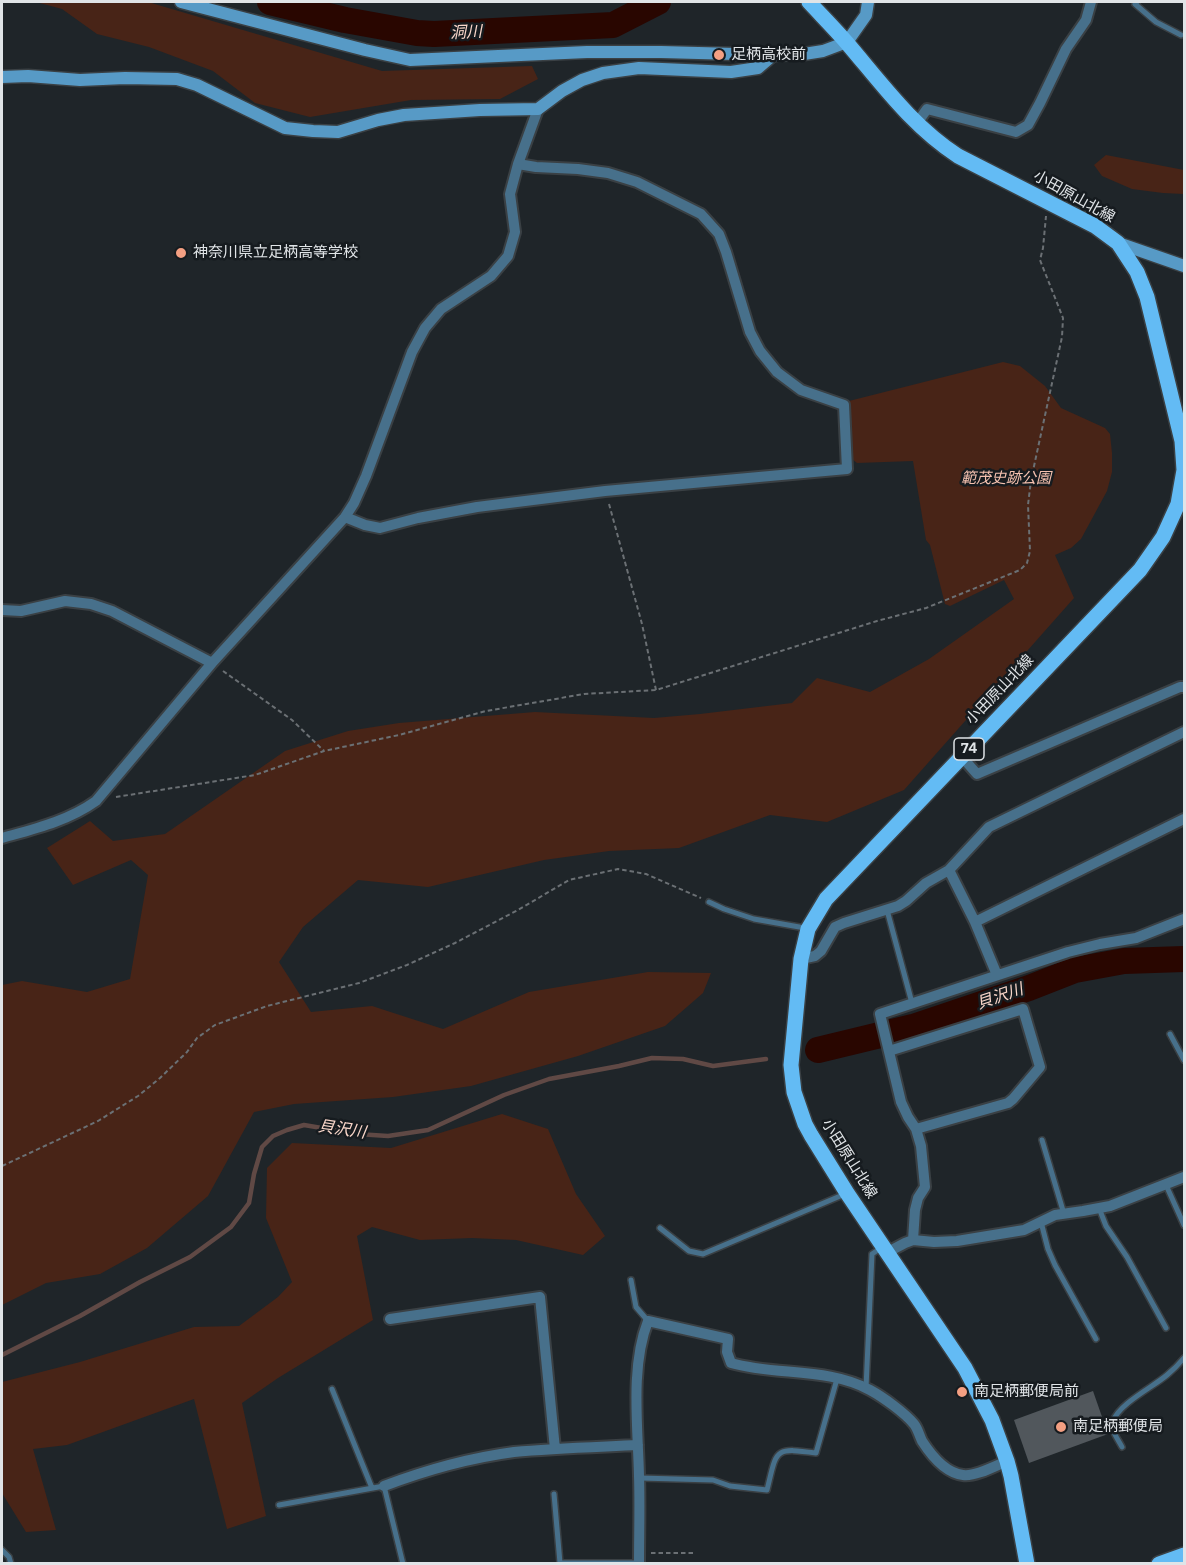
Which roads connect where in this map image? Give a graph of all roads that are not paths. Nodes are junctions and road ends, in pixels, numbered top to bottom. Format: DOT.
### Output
graph roads {
  1 [pos="181,2"];
  2 [pos="809,2"];
  3 [pos="868,2"];
  4 [pos="1091,2"];
  5 [pos="1137,2"];
  6 [pos="1181,36"];
  7 [pos="847,42"];
  8 [pos="773,56"];
  9 [pos="2,77"];
  10 [pos="538,109"];
  11 [pos="917,123"];
  12 [pos="518,164"];
  13 [pos="1118,243"];
  14 [pos="1185,266"];
  15 [pos="345,517"];
  16 [pos="2,610"];
  17 [pos="212,663"];
  18 [pos="1185,687"];
  19 [pos="1185,732"];
  20 [pos="962,757"];
  21 [pos="1185,819"];
  22 [pos="2,838"];
  23 [pos="949,870"];
  24 [pos="709,902"];
  25 [pos="887,910"];
  26 [pos="1185,919"];
  27 [pos="975,922"];
  28 [pos="808,929"];
  29 [pos="801,959"];
  30 [pos="997,975"];
  31 [pos="912,1004"];
  32 [pos="1170,1035"];
  33 [pos="889,1051"];
  34 [pos="1185,1060"];
  35 [pos="916,1129"];
  36 [pos="1042,1140"];
  37 [pos="1185,1177"];
  38 [pos="1166,1185"];
  39 [pos="847,1193"];
  40 [pos="1099,1208"];
  41 [pos="1064,1214"];
  42 [pos="1041,1222"];
  43 [pos="1185,1225"];
  44 [pos="660,1228"];
  45 [pos="913,1240"];
  46 [pos="886,1249"];
  47 [pos="631,1281"];
  48 [pos="390,1319"];
  49 [pos="648,1321"];
  50 [pos="1166,1328"];
  51 [pos="1096,1338"];
  52 [pos="1185,1358"];
  53 [pos="837,1379"];
  54 [pos="866,1388"];
  55 [pos="332,1389"];
  56 [pos="638,1445"];
  57 [pos="1122,1447"];
  58 [pos="555,1449"];
  59 [pos="1007,1461"];
  60 [pos="640,1478"];
  61 [pos="384,1486"];
  62 [pos="372,1488"];
  63 [pos="554,1494"];
  64 [pos="279,1505"];
  65 [pos="2,1550"];
  66 [pos="1185,1555"];
  67 [pos="639,1560"];
  68 [pos="11,1563"];
  69 [pos="403,1563"];
  70 [pos="1027,1563"];
  71 [pos="1164,1563"];
  1 -- 8 [label="street"];
  2 -- 7 [label="main road, 小田原山北線 / 74"];
  3 -- 7 [label="street"];
  4 -- 11 [label="street"];
  5 -- 6 [label="lane"];
  7 -- 8 [label="street"];
  7 -- 11 [label="main road, 小田原山北線 / 74"];
  8 -- 10 [label="street"];
  9 -- 10 [label="street"];
  10 -- 12 [label="street"];
  11 -- 13 [label="main road, 小田原山北線 / 74"];
  12 -- 15 [label="street"];
  12 -- 15 [label="street"];
  13 -- 14 [label="street"];
  13 -- 20 [label="main road, 小田原山北線 / 74"];
  15 -- 17 [label="street"];
  16 -- 17 [label="street"];
  17 -- 22 [label="street"];
  18 -- 20 [label="street"];
  19 -- 23 [label="street"];
  20 -- 28 [label="main road, 小田原山北線 / 74"];
  21 -- 27 [label="street"];
  23 -- 25 [label="street"];
  23 -- 27 [label="street"];
  24 -- 28 [label="lane"];
  25 -- 29 [label="street"];
  25 -- 31 [label="lane"];
  26 -- 30 [label="street"];
  27 -- 30 [label="street"];
  28 -- 29 [label="main road, 小田原山北線 / 74"];
  29 -- 39 [label="main road, 小田原山北線 / 74"];
  30 -- 31 [label="street"];
  31 -- 33 [label="street"];
  32 -- 34 [label="lane"];
  33 -- 35 [label="street"];
  33 -- 35 [label="street"];
  35 -- 45 [label="street"];
  36 -- 41 [label="lane"];
  37 -- 38 [label="street"];
  38 -- 40 [label="street"];
  38 -- 43 [label="lane"];
  39 -- 44 [label="lane"];
  39 -- 46 [label="main road, 小田原山北線 / 74"];
  40 -- 41 [label="street"];
  40 -- 50 [label="lane"];
  41 -- 42 [label="street"];
  42 -- 45 [label="street"];
  42 -- 51 [label="lane"];
  45 -- 46 [label="street"];
  46 -- 54 [label="lane"];
  46 -- 59 [label="main road, 小田原山北線 / 74"];
  47 -- 49 [label="lane"];
  48 -- 58 [label="street"];
  49 -- 53 [label="street"];
  49 -- 56 [label="street"];
  52 -- 57 [label="lane"];
  53 -- 54 [label="street"];
  53 -- 60 [label="lane"];
  54 -- 59 [label="street"];
  55 -- 62 [label="lane"];
  56 -- 58 [label="street"];
  56 -- 60 [label="street"];
  58 -- 61 [label="street"];
  59 -- 70 [label="main road, 小田原山北線 / 74"];
  60 -- 67 [label="street"];
  61 -- 62 [label="lane"];
  61 -- 69 [label="lane"];
  62 -- 64 [label="lane"];
  63 -- 67 [label="lane"];
  65 -- 68 [label="lane"];
  66 -- 71 [label="main road"];
}
